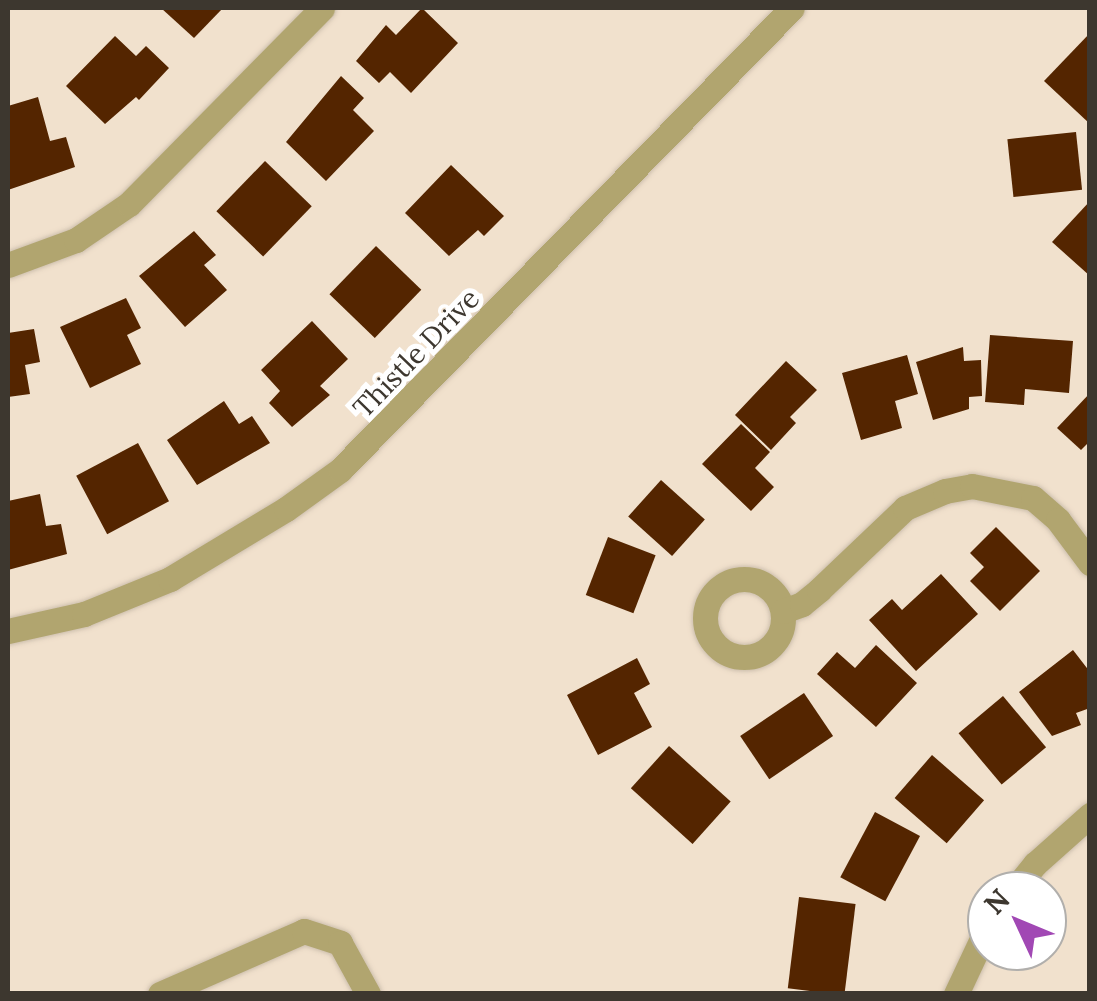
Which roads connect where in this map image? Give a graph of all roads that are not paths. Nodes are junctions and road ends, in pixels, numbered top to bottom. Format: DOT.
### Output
graph roads {
  1 [pos="322,8"];
  2 [pos="792,8"];
  3 [pos="8,266"];
  4 [pos="1090,563"];
  5 [pos="783,611"];
  6 [pos="8,630"];
  7 [pos="1090,815"];
  8 [pos="1029,871"];
  9 [pos="967,971"];
  10 [pos="160,994"];
  11 [pos="368,994"];
  12 [pos="956,994"];
  1 -- 3 [label="street"];
  2 -- 6 [label="street, Thistle Drive"];
  4 -- 5 [label="street"];
  7 -- 8 [label="street"];
  9 -- 12 [label="street"];
  10 -- 11 [label="street"];
}
